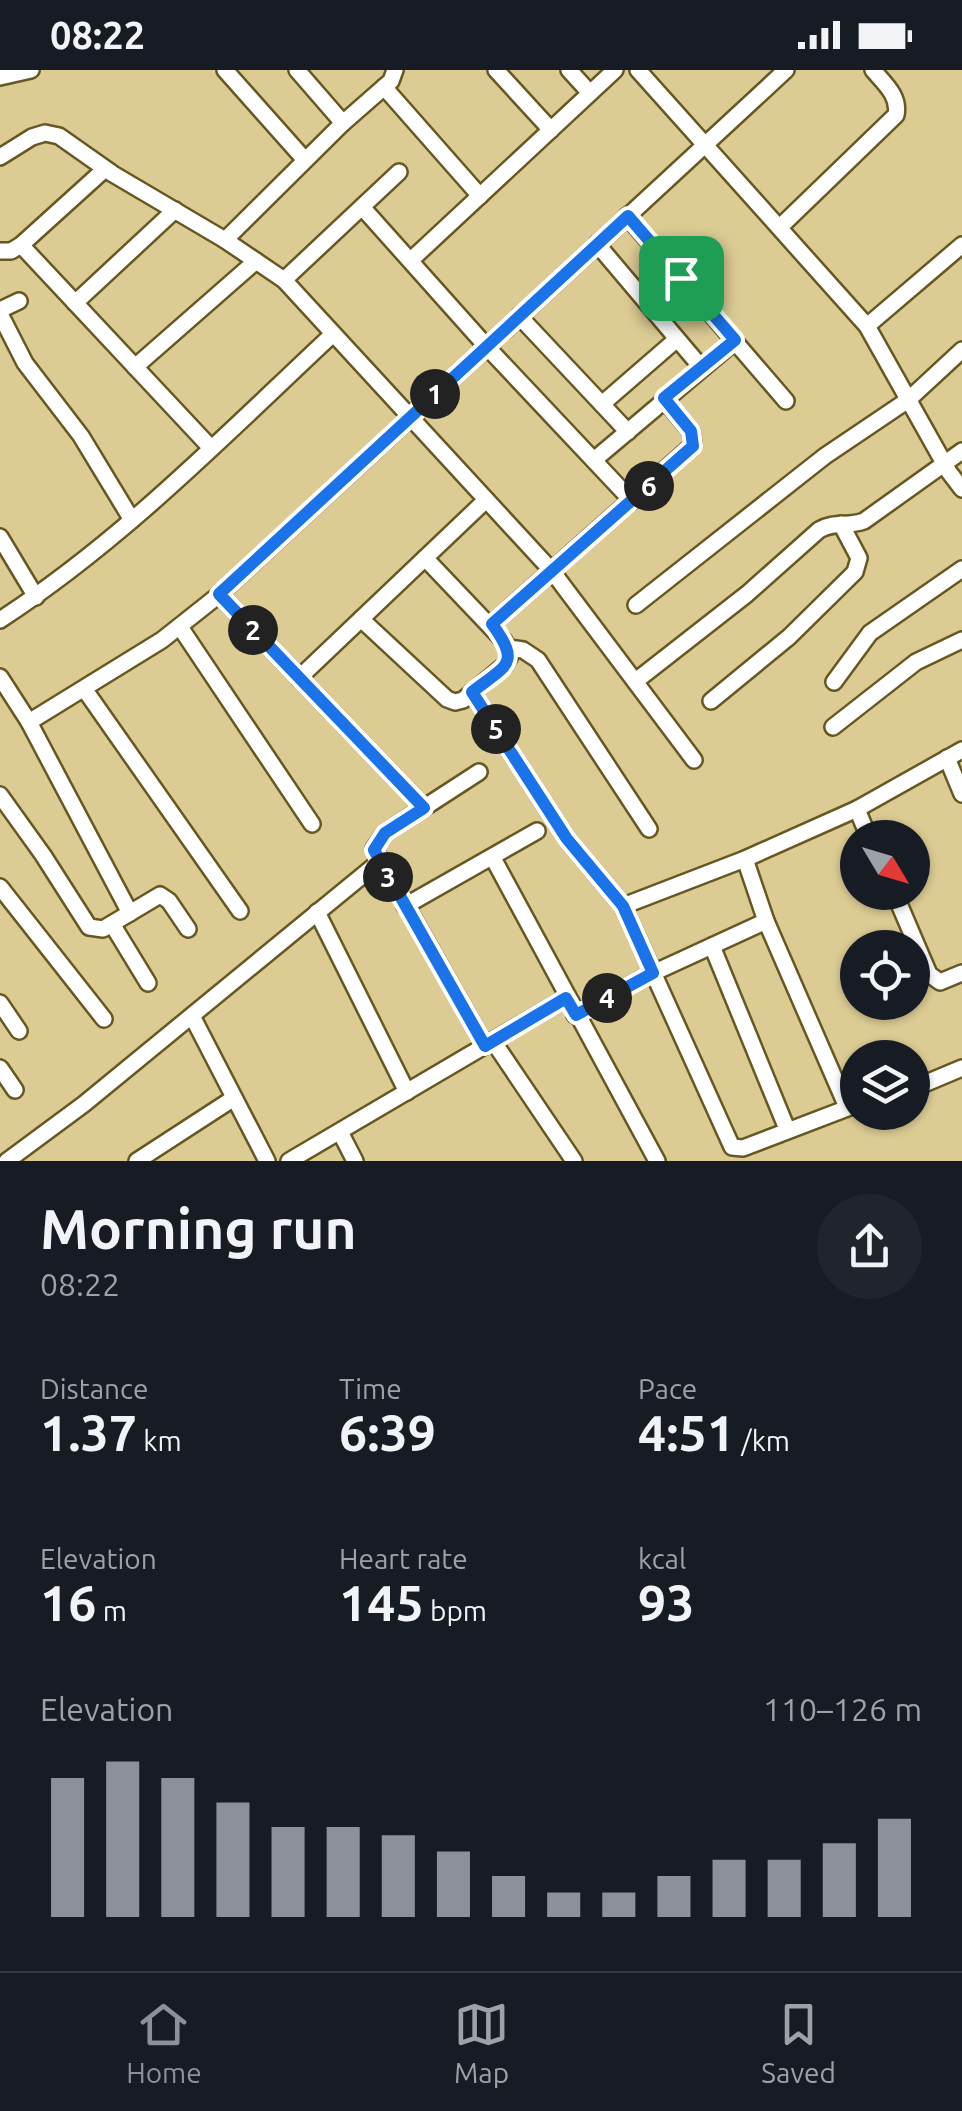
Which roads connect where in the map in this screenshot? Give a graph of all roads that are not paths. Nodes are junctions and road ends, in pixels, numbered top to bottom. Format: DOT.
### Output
graph roads {
  1 [pos="31,70"];
  2 [pos="225,70"];
  3 [pos="297,70"];
  4 [pos="395,70"];
  5 [pos="496,70"];
  6 [pos="570,70"];
  7 [pos="616,70"];
  8 [pos="638,70"];
  9 [pos="873,70"];
  10 [pos="782,72"];
  11 [pos="0,77"];
  12 [pos="384,87"];
  13 [pos="590,93"];
  14 [pos="343,122"];
  15 [pos="550,130"];
  16 [pos="704,145"];
  17 [pos="0,158"];
  18 [pos="305,160"];
  19 [pos="105,169"];
  20 [pos="399,172"];
  21 [pos="480,196"];
  22 [pos="362,207"];
  23 [pos="175,210"];
  24 [pos="628,216"];
  25 [pos="780,228"];
  26 [pos="225,240"];
  27 [pos="597,244"];
  28 [pos="21,245"];
  29 [pos="962,245"];
  30 [pos="0,251"];
  31 [pos="411,260"];
  32 [pos="256,261"];
  33 [pos="284,280"];
  34 [pos="19,301"];
  35 [pos="75,303"];
  36 [pos="0,312"];
  37 [pos="519,316"];
  38 [pos="867,326"];
  39 [pos="333,334"];
  40 [pos="677,338"];
  41 [pos="735,340"];
  42 [pos="486,346"];
  43 [pos="962,350"];
  44 [pos="134,367"];
  45 [pos="702,367"];
  46 [pos="664,398"];
  47 [pos="908,400"];
  48 [pos="786,401"];
  49 [pos="602,404"];
  50 [pos="410,418"];
  51 [pos="628,432"];
  52 [pos="212,448"];
  53 [pos="962,451"];
  54 [pos="594,460"];
  55 [pos="945,465"];
  56 [pos="962,488"];
  57 [pos="486,500"];
  58 [pos="632,501"];
  59 [pos="132,520"];
  60 [pos="841,524"];
  61 [pos="0,537"];
  62 [pos="425,558"];
  63 [pos="962,569"];
  64 [pos="552,571"];
  65 [pos="219,594"];
  66 [pos="36,597"];
  67 [pos="636,605"];
  68 [pos="361,619"];
  69 [pos="0,620"];
  70 [pos="492,624"];
  71 [pos="180,627"];
  72 [pos="962,640"];
  73 [pos="509,648"];
  74 [pos="0,677"];
  75 [pos="298,678"];
  76 [pos="638,680"];
  77 [pos="834,682"];
  78 [pos="85,690"];
  79 [pos="472,692"];
  80 [pos="711,701"];
  81 [pos="29,722"];
  82 [pos="833,727"];
  83 [pos="955,754"];
  84 [pos="694,760"];
  85 [pos="479,772"];
  86 [pos="962,794"];
  87 [pos="0,795"];
  88 [pos="424,808"];
  89 [pos="857,810"];
  90 [pos="862,820"];
  91 [pos="312,824"];
  92 [pos="649,829"];
  93 [pos="537,831"];
  94 [pos="494,858"];
  95 [pos="744,859"];
  96 [pos="380,862"];
  97 [pos="0,887"];
  98 [pos="405,906"];
  99 [pos="623,906"];
  100 [pos="902,910"];
  101 [pos="240,911"];
  102 [pos="317,912"];
  103 [pos="130,913"];
  104 [pos="766,921"];
  105 [pos="112,924"];
  106 [pos="188,928"];
  107 [pos="712,946"];
  108 [pos="653,973"];
  109 [pos="962,973"];
  110 [pos="148,984"];
  111 [pos="566,998"];
  112 [pos="0,1003"];
  113 [pos="576,1015"];
  114 [pos="192,1016"];
  115 [pos="104,1019"];
  116 [pos="19,1031"];
  117 [pos="489,1043"];
  118 [pos="0,1068"];
  119 [pos="962,1068"];
  120 [pos="840,1080"];
  121 [pos="930,1081"];
  122 [pos="15,1090"];
  123 [pos="407,1092"];
  124 [pos="234,1098"];
  125 [pos="840,1110"];
  126 [pos="787,1130"];
  127 [pos="340,1132"];
  128 [pos="147,1158"];
  129 [pos="6,1161"];
  130 [pos="267,1161"];
  131 [pos="289,1161"];
  132 [pos="355,1161"];
  133 [pos="574,1161"];
  134 [pos="657,1161"];
  1 -- 11 [label="street"];
  2 -- 18 [label="street"];
  3 -- 14 [label="street"];
  4 -- 12 [label="street"];
  5 -- 15 [label="street"];
  6 -- 13 [label="street"];
  7 -- 13 [label="street"];
  8 -- 16 [label="street"];
  9 -- 25 [label="street"];
  10 -- 16 [label="street"];
  12 -- 14 [label="street"];
  12 -- 21 [label="street"];
  13 -- 15 [label="street"];
  14 -- 18 [label="street"];
  15 -- 21 [label="street"];
  16 -- 24 [label="street"];
  16 -- 25 [label="street"];
  17 -- 19 [label="street"];
  18 -- 26 [label="street"];
  19 -- 23 [label="street"];
  19 -- 28 [label="street"];
  20 -- 22 [label="street"];
  21 -- 31 [label="street"];
  22 -- 31 [label="street"];
  22 -- 33 [label="street"];
  23 -- 26 [label="street"];
  23 -- 35 [label="street"];
  24 -- 27 [label="street"];
  24 -- 41 [label="street"];
  25 -- 38 [label="street"];
  26 -- 32 [label="street"];
  27 -- 37 [label="street"];
  27 -- 40 [label="street"];
  28 -- 30 [label="street"];
  28 -- 35 [label="street"];
  29 -- 38 [label="street"];
  31 -- 42 [label="street"];
  32 -- 33 [label="street"];
  32 -- 44 [label="street"];
  33 -- 39 [label="street"];
  34 -- 36 [label="street"];
  35 -- 44 [label="street"];
  36 -- 59 [label="street"];
  37 -- 42 [label="street"];
  37 -- 49 [label="street"];
  38 -- 47 [label="street"];
  39 -- 50 [label="street"];
  39 -- 52 [label="street"];
  40 -- 45 [label="street"];
  40 -- 49 [label="street"];
  41 -- 45 [label="street"];
  41 -- 48 [label="street"];
  42 -- 50 [label="street"];
  42 -- 54 [label="street"];
  43 -- 47 [label="street"];
  44 -- 52 [label="street"];
  45 -- 46 [label="street"];
  46 -- 51 [label="street"];
  46 -- 58 [label="street"];
  47 -- 55 [label="street"];
  47 -- 67 [label="street"];
  49 -- 51 [label="street"];
  50 -- 57 [label="street"];
  50 -- 65 [label="street"];
  51 -- 54 [label="street"];
  52 -- 59 [label="street"];
  53 -- 55 [label="street"];
  54 -- 58 [label="street"];
  55 -- 56 [label="street"];
  55 -- 60 [label="street"];
  57 -- 62 [label="street"];
  57 -- 64 [label="street"];
  58 -- 64 [label="street"];
  59 -- 66 [label="street"];
  60 -- 76 [label="street"];
  60 -- 80 [label="street"];
  61 -- 66 [label="street"];
  62 -- 68 [label="street"];
  62 -- 70 [label="street"];
  63 -- 77 [label="street"];
  64 -- 70 [label="street"];
  64 -- 76 [label="street"];
  65 -- 71 [label="street"];
  65 -- 75 [label="street"];
  66 -- 69 [label="street"];
  68 -- 75 [label="street"];
  68 -- 79 [label="street"];
  70 -- 73 [label="street"];
  71 -- 78 [label="street"];
  71 -- 91 [label="street"];
  72 -- 82 [label="street"];
  73 -- 79 [label="street"];
  73 -- 92 [label="street"];
  74 -- 81 [label="street"];
  75 -- 88 [label="street"];
  76 -- 84 [label="street"];
  78 -- 81 [label="street"];
  78 -- 101 [label="street"];
  79 -- 99 [label="street"];
  81 -- 103 [label="street"];
  83 -- 86 [label="street"];
  83 -- 89 [label="street"];
  85 -- 88 [label="street"];
  87 -- 105 [label="street"];
  88 -- 96 [label="street"];
  89 -- 90 [label="street"];
  89 -- 95 [label="street"];
  93 -- 94 [label="street"];
  94 -- 98 [label="street"];
  94 -- 111 [label="street"];
  95 -- 99 [label="street"];
  95 -- 104 [label="street"];
  96 -- 98 [label="street"];
  96 -- 102 [label="street"];
  97 -- 115 [label="street"];
  98 -- 117 [label="street"];
  99 -- 108 [label="street"];
  100 -- 109 [label="street"];
  102 -- 114 [label="street"];
  102 -- 123 [label="street"];
  103 -- 105 [label="street"];
  103 -- 106 [label="street"];
  104 -- 107 [label="street"];
  104 -- 120 [label="street"];
  105 -- 110 [label="street"];
  107 -- 108 [label="street"];
  107 -- 126 [label="street"];
  108 -- 113 [label="street"];
  108 -- 126 [label="street"];
  111 -- 113 [label="street"];
  111 -- 117 [label="street"];
  112 -- 116 [label="street"];
  113 -- 134 [label="street"];
  114 -- 124 [label="street"];
  114 -- 129 [label="street"];
  117 -- 123 [label="street"];
  117 -- 133 [label="street"];
  118 -- 122 [label="street"];
  119 -- 121 [label="street"];
  123 -- 127 [label="street"];
  124 -- 128 [label="street"];
  124 -- 130 [label="street"];
  125 -- 126 [label="street"];
  127 -- 131 [label="street"];
  127 -- 132 [label="street"];
}
